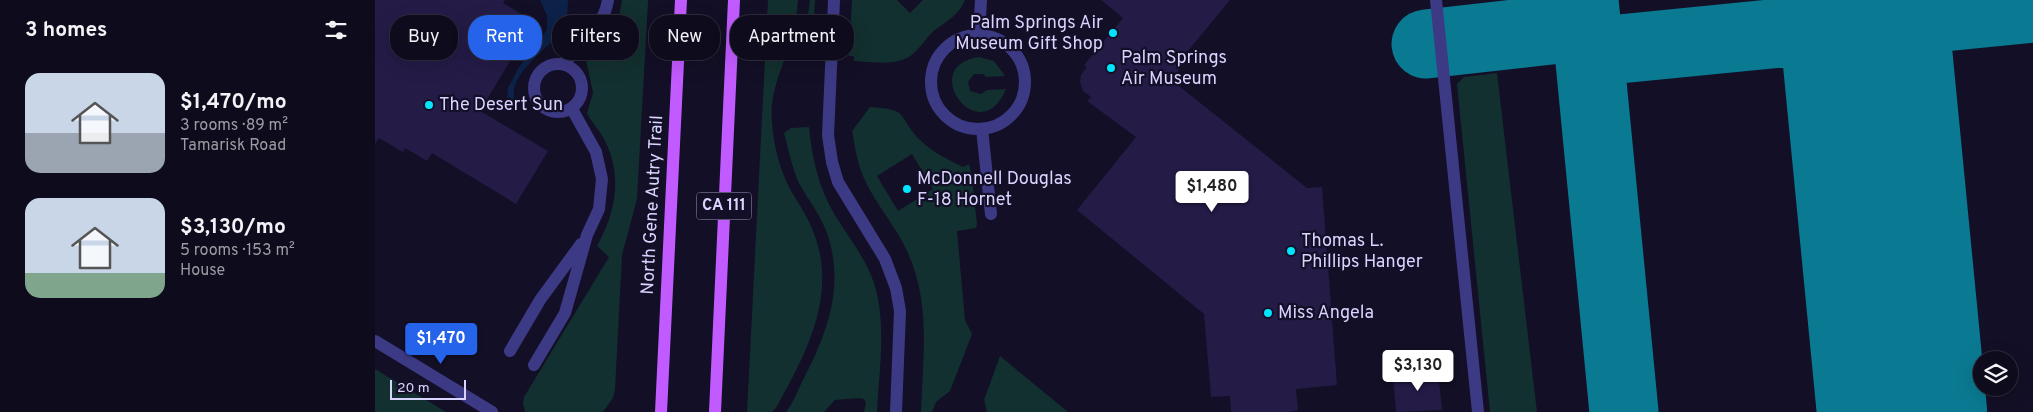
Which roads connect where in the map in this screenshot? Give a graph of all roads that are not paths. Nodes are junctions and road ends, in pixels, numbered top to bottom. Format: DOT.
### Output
graph roads {
  1 [pos="607,0"];
  2 [pos="681,0"];
  3 [pos="734,0"];
  4 [pos="834,0"];
  5 [pos="981,0"];
  6 [pos="1436,0"];
  7 [pos="979,34"];
  8 [pos="563,64"];
  9 [pos="571,109"];
  10 [pos="981,129"];
  11 [pos="991,214"];
  12 [pos="587,236"];
  13 [pos="375,341"];
  14 [pos="510,350"];
  15 [pos="534,365"];
  16 [pos="492,412"];
  17 [pos="661,412"];
  18 [pos="715,412"];
  19 [pos="896,412"];
  20 [pos="1479,412"];
  1 -- 8 [label="street"];
  2 -- 17 [label="main road, North Gene Autry Trail / CA 111"];
  3 -- 18 [label="main road, CA 111"];
  4 -- 19 [label="street"];
  5 -- 7 [label="street"];
  6 -- 20 [label="street"];
  7 -- 10 [label="street"];
  7 -- 10 [label="street"];
  8 -- 9 [label="street"];
  8 -- 9 [label="street"];
  9 -- 12 [label="street"];
  10 -- 11 [label="street"];
  12 -- 14 [label="street"];
  12 -- 15 [label="street"];
  13 -- 16 [label="street"];
}
